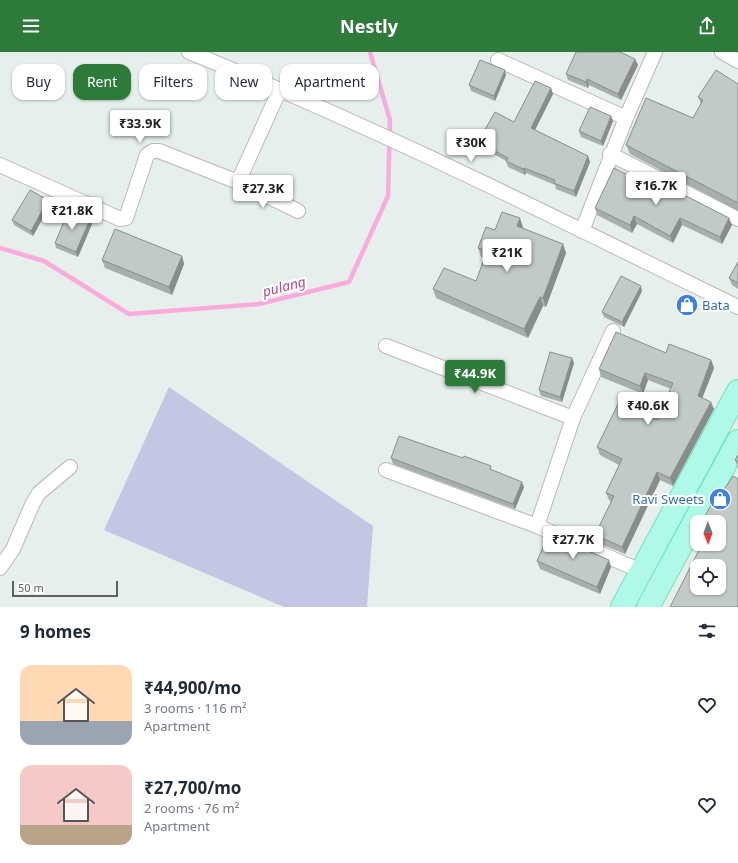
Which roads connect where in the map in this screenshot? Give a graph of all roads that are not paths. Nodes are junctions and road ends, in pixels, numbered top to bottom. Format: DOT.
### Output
graph roads {
  1 [pos="189,52"];
  2 [pos="655,52"];
  3 [pos="722,52"];
  4 [pos="498,60"];
  5 [pos="738,61"];
  6 [pos="280,89"];
  7 [pos="305,100"];
  8 [pos="626,118"];
  9 [pos="610,154"];
  10 [pos="0,165"];
  11 [pos="238,182"];
  12 [pos="298,211"];
  13 [pos="738,219"];
  14 [pos="582,231"];
  15 [pos="738,307"];
  16 [pos="613,331"];
  17 [pos="386,346"];
  18 [pos="738,391"];
  19 [pos="573,418"];
  20 [pos="738,441"];
  21 [pos="70,467"];
  22 [pos="386,470"];
  23 [pos="537,526"];
  24 [pos="0,568"];
  25 [pos="641,571"];
  26 [pos="622,607"];
  27 [pos="648,607"];
  1 -- 6 [label="street"];
  2 -- 8 [label="street"];
  3 -- 5 [label="street"];
  4 -- 8 [label="street"];
  6 -- 11 [label="street"];
  7 -- 14 [label="street"];
  8 -- 9 [label="street"];
  9 -- 13 [label="street"];
  9 -- 14 [label="street"];
  10 -- 11 [label="street"];
  11 -- 12 [label="street"];
  14 -- 15 [label="street"];
  16 -- 19 [label="street"];
  17 -- 19 [label="street"];
  18 -- 25 [label="main road"];
  19 -- 23 [label="street"];
  20 -- 27 [label="main road"];
  21 -- 24 [label="street"];
  22 -- 23 [label="street"];
  23 -- 25 [label="street"];
  25 -- 26 [label="main road"];
}
